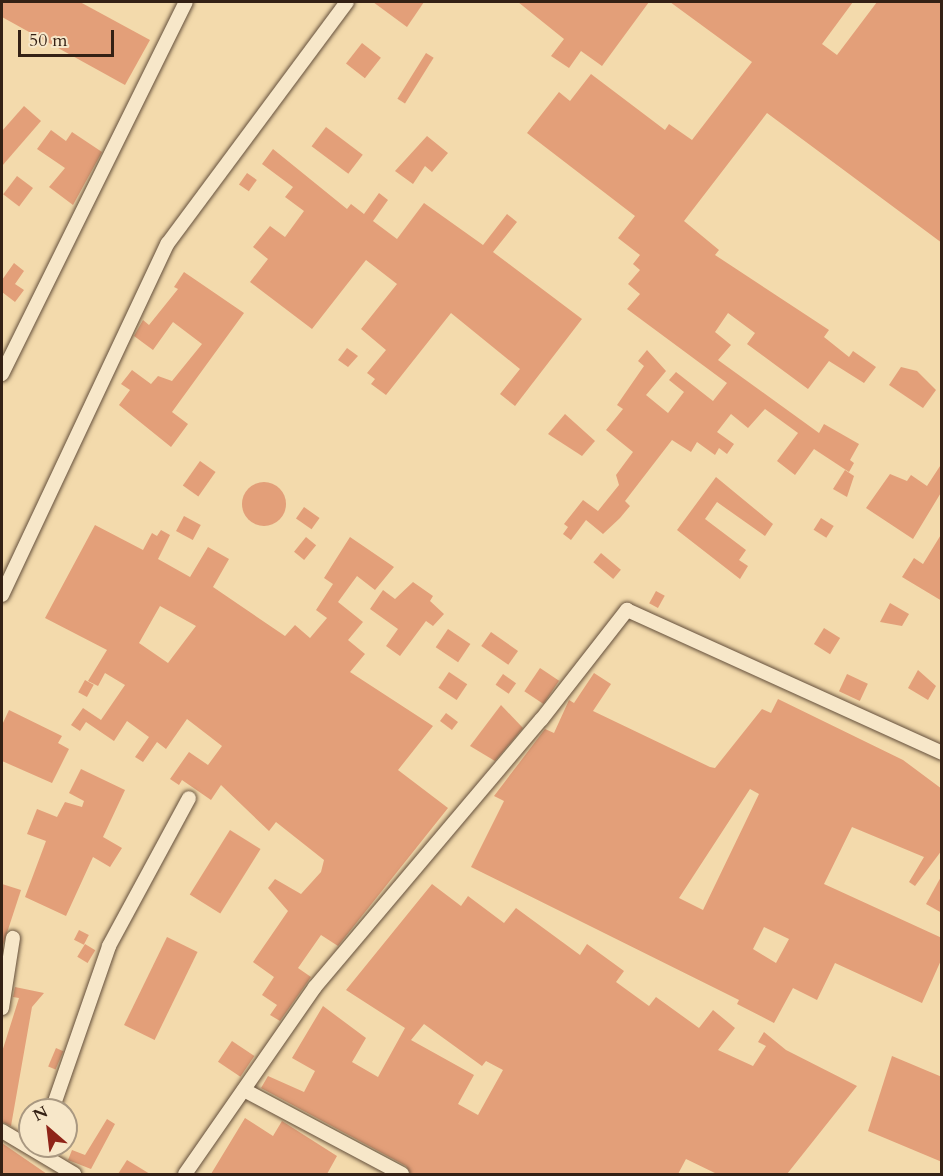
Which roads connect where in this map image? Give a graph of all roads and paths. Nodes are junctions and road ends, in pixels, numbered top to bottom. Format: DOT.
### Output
graph roads {
  1 [pos="186,2"];
  2 [pos="347,2"];
  3 [pos="2,374"];
  4 [pos="2,595"];
  5 [pos="942,753"];
  6 [pos="189,798"];
  7 [pos="13,938"];
  8 [pos="2,1008"];
  9 [pos="244,1090"];
  10 [pos="56,1098"];
  11 [pos="2,1131"];
  12 [pos="18,1138"];
  13 [pos="53,1158"];
  14 [pos="74,1174"];
  15 [pos="185,1174"];
  16 [pos="402,1174"];
  1 -- 3 [label="street"];
  2 -- 4 [label="street"];
  5 -- 9 [label="street"];
  6 -- 10 [label="street"];
  7 -- 8 [label="street"];
  9 -- 15 [label="street"];
  9 -- 16 [label="street"];
  11 -- 12 [label="street"];
  13 -- 14 [label="street"];
}
